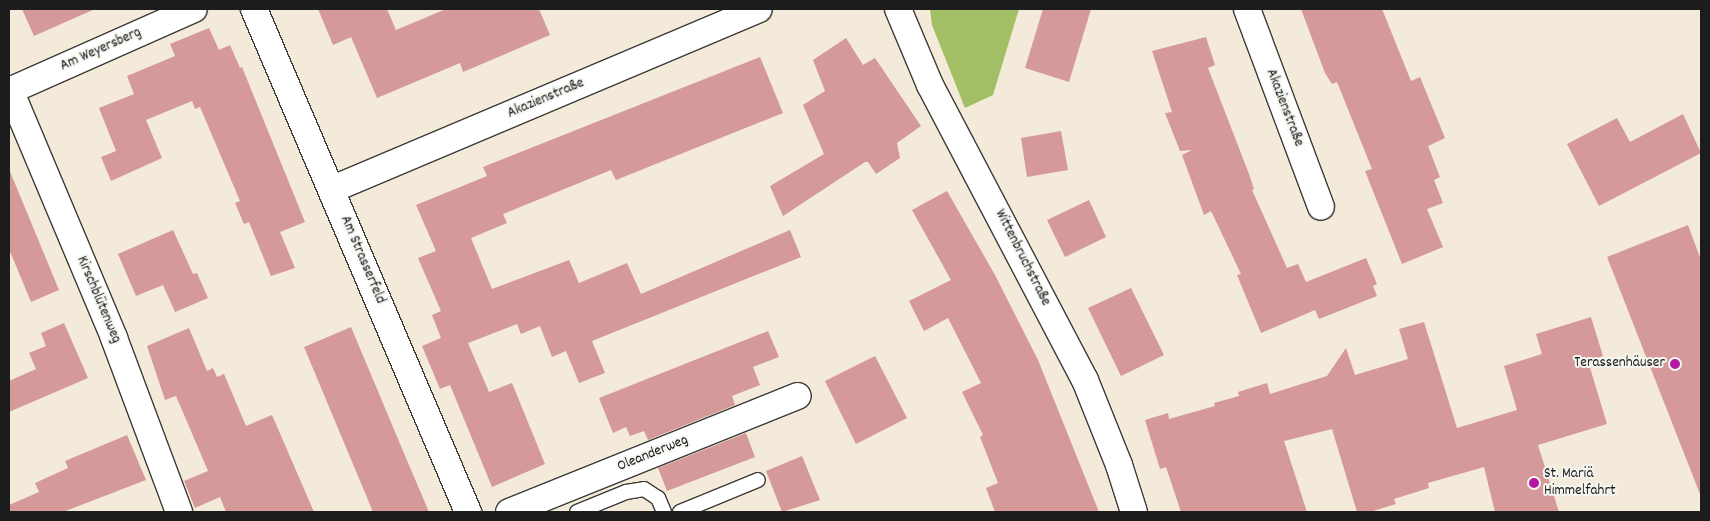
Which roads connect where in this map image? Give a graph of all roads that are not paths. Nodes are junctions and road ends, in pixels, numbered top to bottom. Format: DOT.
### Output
graph roads {
  1 [pos="194,9"];
  2 [pos="254,9"];
  3 [pos="759,9"];
  4 [pos="898,9"];
  5 [pos="1247,9"];
  6 [pos="9,91"];
  7 [pos="333,189"];
  8 [pos="1321,207"];
  9 [pos="798,396"];
  10 [pos="758,480"];
  11 [pos="179,512"];
  12 [pos="468,512"];
  13 [pos="508,512"];
  14 [pos="577,512"];
  15 [pos="664,512"];
  16 [pos="680,512"];
  17 [pos="1134,512"];
  1 -- 6 [label="street, Am Weyersberg"];
  2 -- 7 [label="street, Am Strasserfeld"];
  3 -- 7 [label="street, Akazienstraße"];
  4 -- 17 [label="street, Wittenbruchstraße"];
  5 -- 8 [label="street, Akazienstraße"];
  6 -- 11 [label="street, Kirschblütenweg"];
  7 -- 12 [label="street, Am Strasserfeld"];
  9 -- 13 [label="street, Oleanderweg"];
  10 -- 16 [label="lane"];
  14 -- 15 [label="lane"];
}
